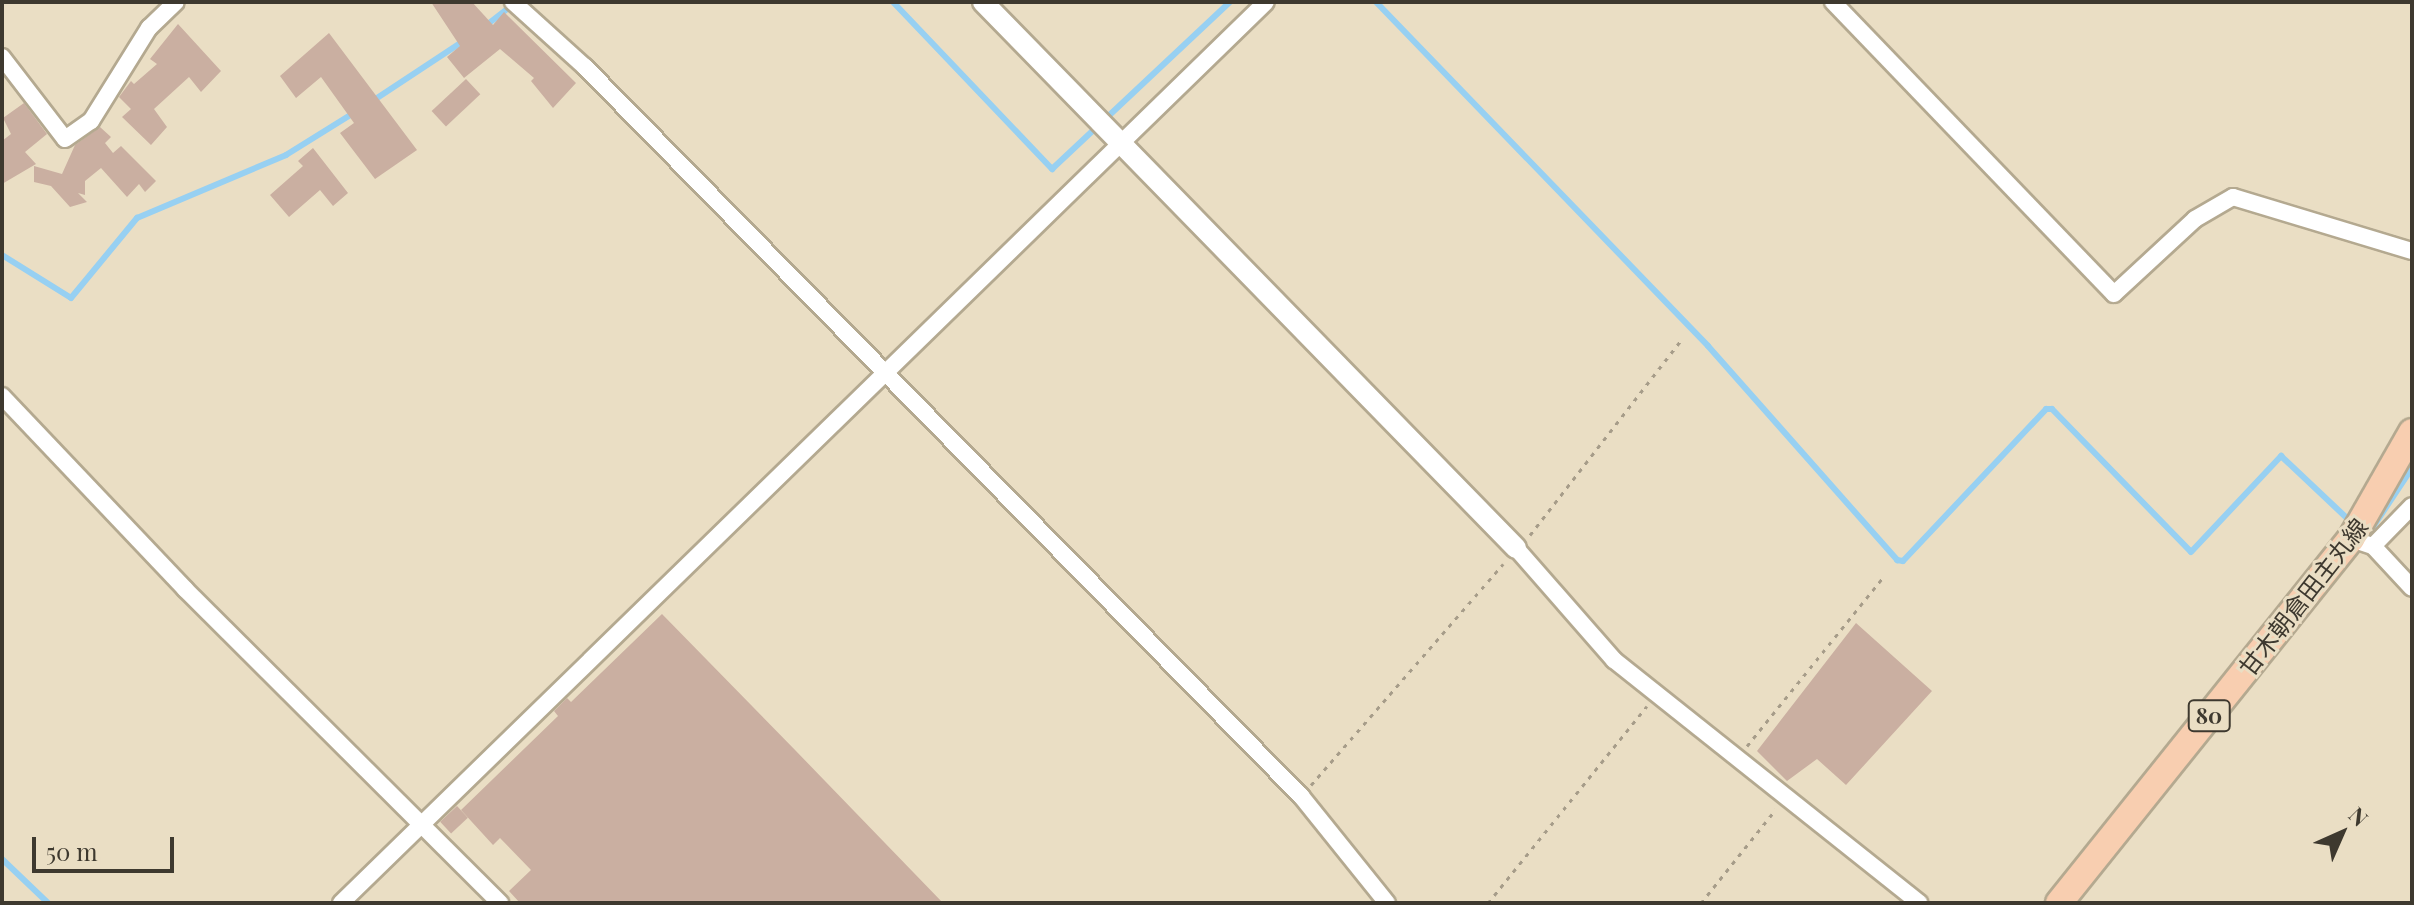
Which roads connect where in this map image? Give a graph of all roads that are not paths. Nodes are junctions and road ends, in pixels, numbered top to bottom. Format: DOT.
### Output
graph roads {
  1 [pos="176,2"];
  2 [pos="513,2"];
  3 [pos="983,2"];
  4 [pos="1266,2"];
  5 [pos="1833,2"];
  6 [pos="2,57"];
  7 [pos="1120,142"];
  8 [pos="2412,251"];
  9 [pos="881,375"];
  10 [pos="2,396"];
  11 [pos="2412,432"];
  12 [pos="2412,506"];
  13 [pos="2361,534"];
  14 [pos="1516,548"];
  15 [pos="2412,588"];
  16 [pos="423,823"];
  17 [pos="341,903"];
  18 [pos="500,903"];
  19 [pos="1387,903"];
  20 [pos="1919,903"];
  21 [pos="2059,903"];
  1 -- 6 [label="street"];
  2 -- 9 [label="street"];
  3 -- 7 [label="street"];
  4 -- 7 [label="street"];
  5 -- 8 [label="street"];
  7 -- 9 [label="street"];
  7 -- 14 [label="street"];
  9 -- 16 [label="street"];
  9 -- 19 [label="street"];
  10 -- 16 [label="street"];
  11 -- 13 [label="main road, 甘木朝倉田主丸線 / 80"];
  12 -- 13 [label="street"];
  13 -- 15 [label="street"];
  13 -- 21 [label="main road, 甘木朝倉田主丸線 / 80"];
  14 -- 20 [label="street"];
  16 -- 17 [label="street"];
  16 -- 18 [label="street"];
}
